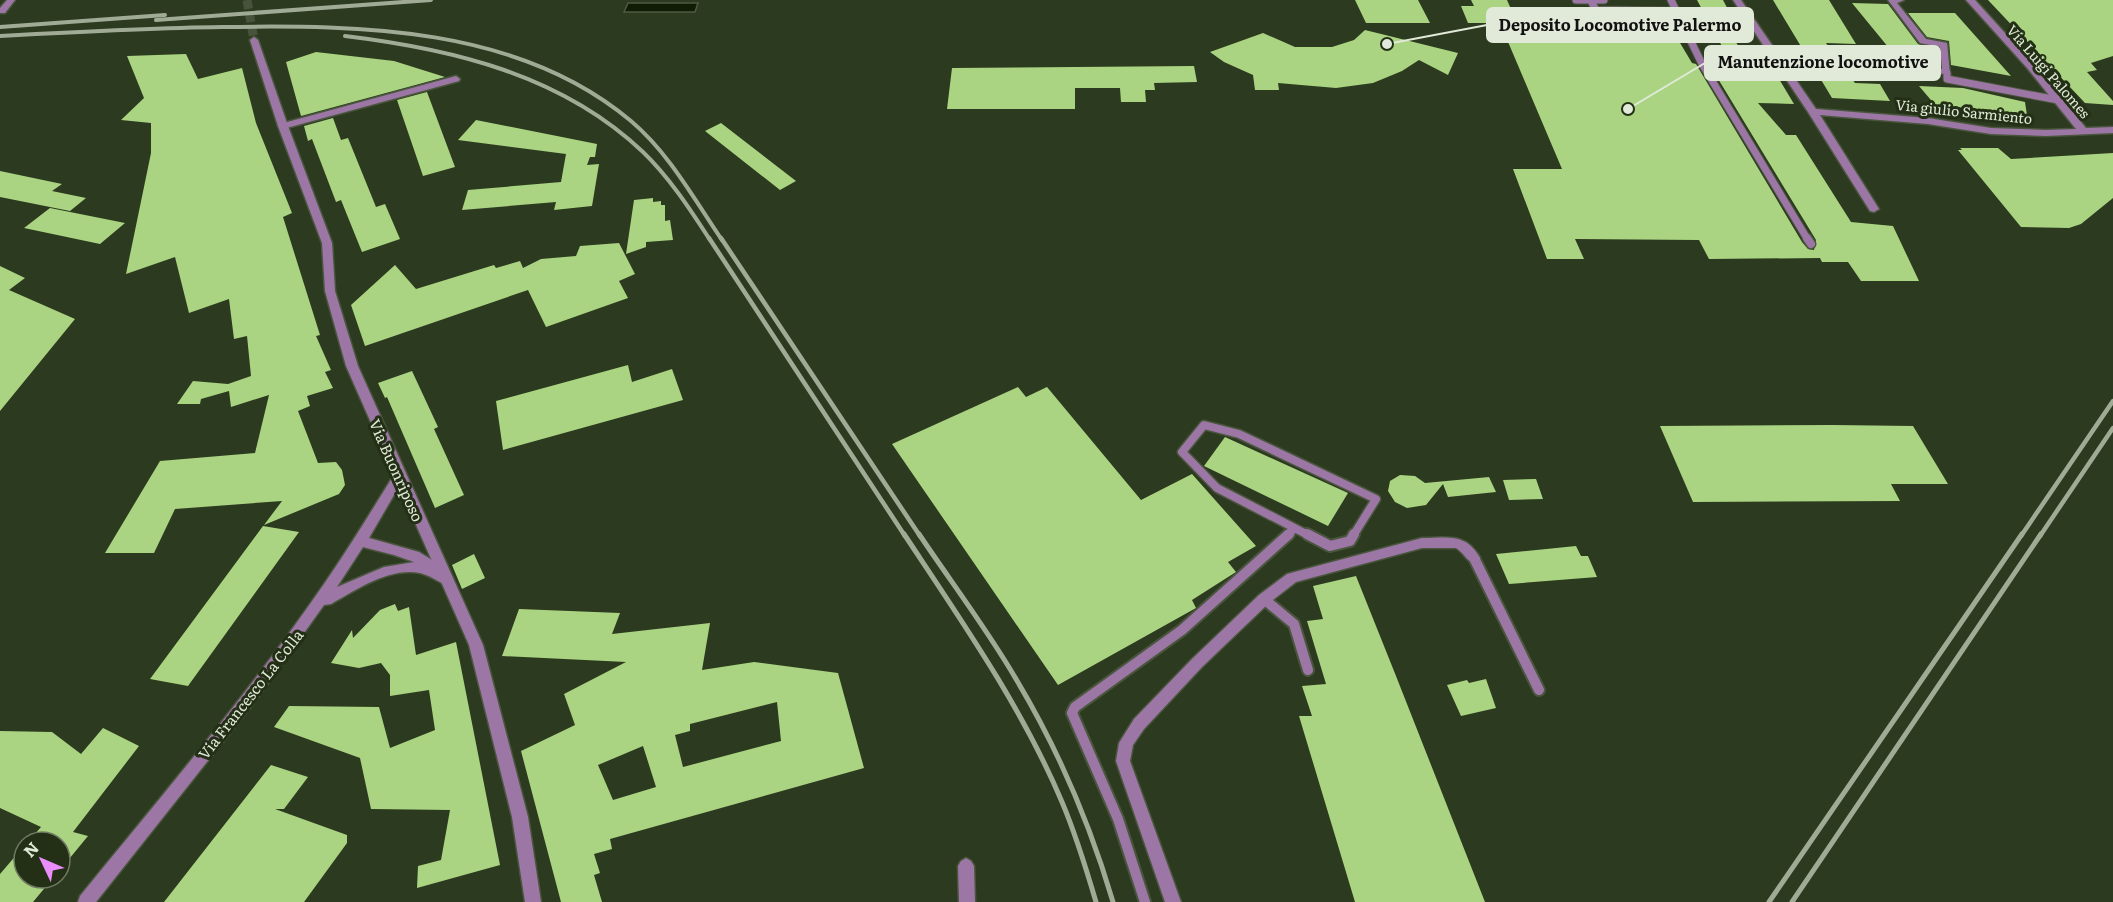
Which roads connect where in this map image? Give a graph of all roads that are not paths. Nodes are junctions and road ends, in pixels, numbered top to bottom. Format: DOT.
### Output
graph roads {
  1 [pos="10,0"];
  2 [pos="1576,0"];
  3 [pos="1604,0"];
  4 [pos="1671,0"];
  5 [pos="1737,0"];
  6 [pos="1900,0"];
  7 [pos="1958,0"];
  8 [pos="1970,0"];
  9 [pos="1591,1"];
  10 [pos="2,11"];
  11 [pos="1676,11"];
  12 [pos="254,40"];
  13 [pos="1901,64"];
  14 [pos="1947,72"];
  15 [pos="456,79"];
  16 [pos="2058,100"];
  17 [pos="1813,112"];
  18 [pos="283,126"];
  19 [pos="2113,130"];
  20 [pos="2084,132"];
  21 [pos="1874,209"];
  22 [pos="1811,244"];
  23 [pos="399,476"];
  24 [pos="1294,528"];
  25 [pos="362,542"];
  26 [pos="1474,558"];
  27 [pos="446,579"];
  28 [pos="1264,599"];
  29 [pos="322,602"];
  30 [pos="1308,670"];
  31 [pos="1539,690"];
  32 [pos="966,866"];
  33 [pos="86,902"];
  34 [pos="533,902"];
  35 [pos="967,902"];
  36 [pos="1145,902"];
  37 [pos="1173,902"];
  1 -- 10 [label="street"];
  2 -- 9 [label="lane"];
  3 -- 9 [label="lane"];
  4 -- 11 [label="lane"];
  5 -- 17 [label="street"];
  6 -- 14 [label="street"];
  7 -- 8 [label="street"];
  8 -- 16 [label="street, Via Luigi Palomes"];
  9 -- 11 [label="lane"];
  11 -- 22 [label="lane"];
  12 -- 18 [label="street, Via Buonriposo"];
  13 -- 14 [label="street"];
  14 -- 16 [label="lane"];
  15 -- 18 [label="street"];
  16 -- 20 [label="street, Via Luigi Palomes"];
  17 -- 20 [label="street, Via giulio Sarmiento"];
  17 -- 21 [label="street"];
  18 -- 23 [label="street, Via Buonriposo"];
  19 -- 20 [label="street, Via giulio Sarmiento"];
  23 -- 25 [label="street, Via Francesco La Colla"];
  23 -- 27 [label="street, Via Buonriposo"];
  24 -- 24 [label="lane"];
  24 -- 36 [label="lane"];
  25 -- 27 [label="street"];
  25 -- 29 [label="street, Via Francesco La Colla"];
  26 -- 28 [label="street"];
  26 -- 31 [label="lane"];
  27 -- 29 [label="street"];
  27 -- 34 [label="street, Via Buonriposo"];
  28 -- 30 [label="lane"];
  28 -- 37 [label="street"];
  29 -- 33 [label="street, Via Francesco La Colla"];
  32 -- 35 [label="street"];
}
